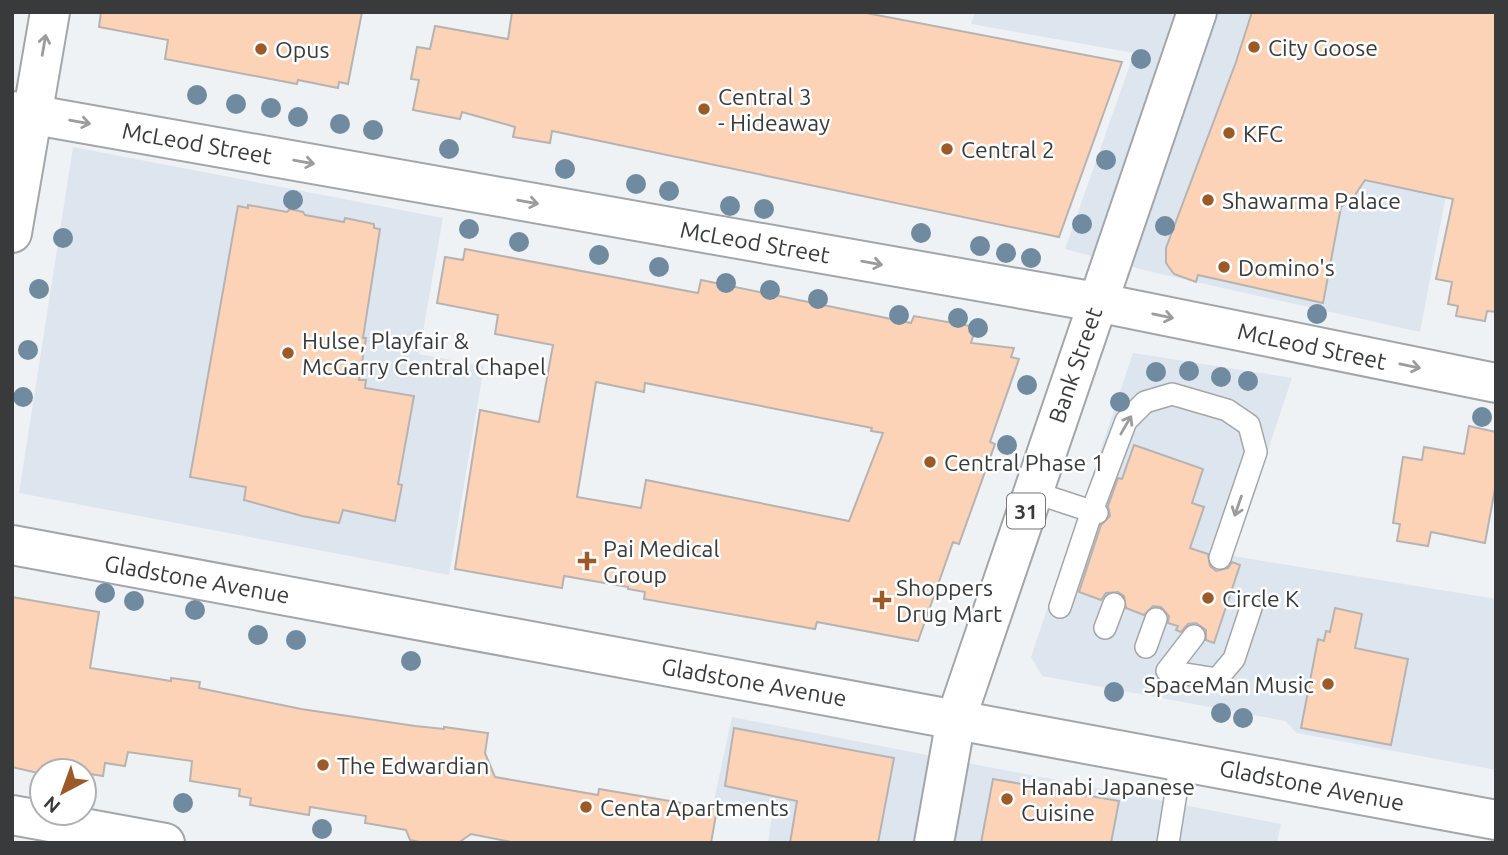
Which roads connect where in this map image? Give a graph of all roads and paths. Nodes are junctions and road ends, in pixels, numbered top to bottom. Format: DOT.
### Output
graph roads {
  1 [pos="50,12"];
  2 [pos="1197,12"];
  3 [pos="22,113"];
  4 [pos="12,233"];
  5 [pos="1096,302"];
  6 [pos="1496,383"];
  7 [pos="1033,492"];
  8 [pos="1094,512"];
  9 [pos="12,545"];
  10 [pos="1220,558"];
  11 [pos="1114,604"];
  12 [pos="1060,607"];
  13 [pos="1251,608"];
  14 [pos="1156,619"];
  15 [pos="1105,628"];
  16 [pos="1194,636"];
  17 [pos="1146,647"];
  18 [pos="956,719"];
  19 [pos="1181,761"];
  20 [pos="12,815"];
  21 [pos="1496,820"];
  22 [pos="165,843"];
  23 [pos="934,843"];
  24 [pos="1168,843"];
  3 -- 1 [label="main road, one-way"];
  2 -- 5 [label="main road, Bank Street / 31"];
  3 -- 4 [label="main road"];
  3 -- 5 [label="main road, McLeod Street, one-way"];
  5 -- 6 [label="main road, McLeod Street, one-way"];
  5 -- 7 [label="main road, Bank Street / 31"];
  7 -- 8 [label="lane"];
  7 -- 18 [label="main road, Bank Street / 31"];
  8 -- 10 [label="lane, one-way"];
  8 -- 12 [label="lane"];
  9 -- 18 [label="main road, Gladstone Avenue"];
  11 -- 15 [label="lane"];
  13 -- 16 [label="lane"];
  14 -- 17 [label="lane"];
  18 -- 19 [label="main road, Gladstone Avenue"];
  18 -- 23 [label="main road, Bank Street / 31"];
  19 -- 21 [label="main road, Gladstone Avenue"];
  19 -- 24 [label="lane"];
  20 -- 22 [label="main road"];
}
